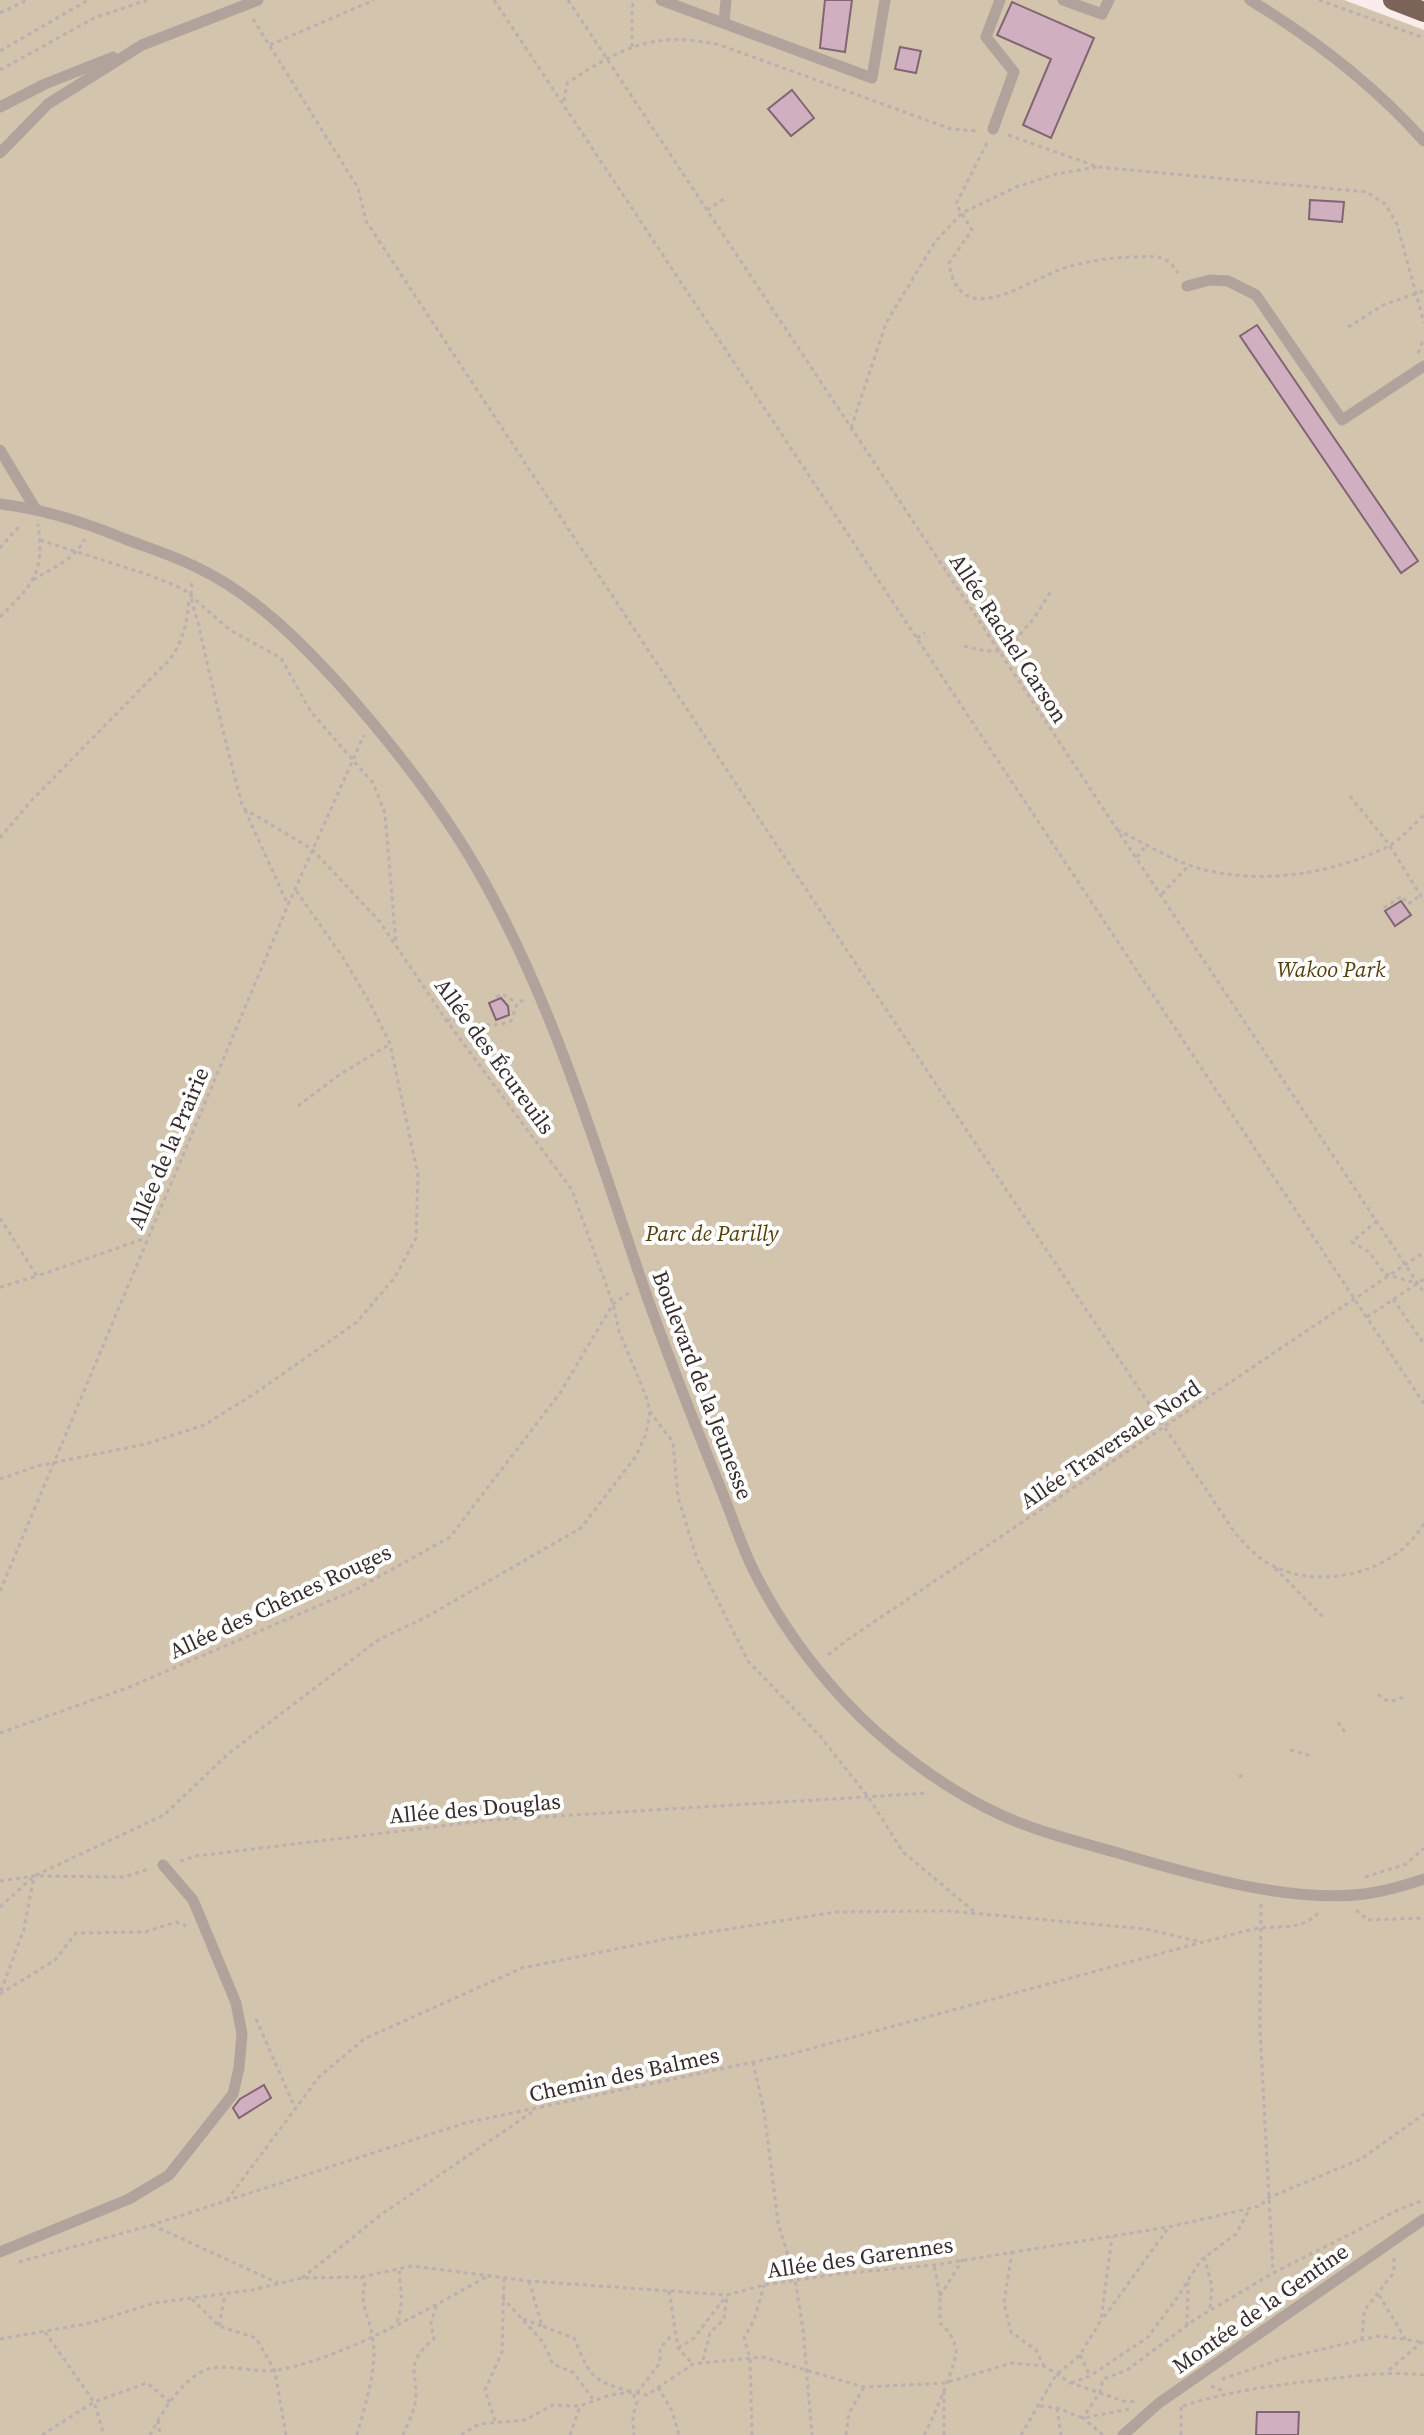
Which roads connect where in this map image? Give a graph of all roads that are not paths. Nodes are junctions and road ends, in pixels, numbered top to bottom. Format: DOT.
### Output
graph roads {
  1 [pos="258,0"];
  2 [pos="661,0"];
  3 [pos="726,0"];
  4 [pos="885,0"];
  5 [pos="1000,0"];
  6 [pos="1063,0"];
  7 [pos="1109,0"];
  8 [pos="1250,0"];
  9 [pos="1393,0"];
  10 [pos="1424,12"];
  11 [pos="724,22"];
  12 [pos="142,45"];
  13 [pos="0,107"];
  14 [pos="993,129"];
  15 [pos="1424,141"];
  16 [pos="0,153"];
  17 [pos="1187,286"];
  18 [pos="1424,366"];
  19 [pos="0,450"];
  20 [pos="0,504"];
  21 [pos="35,508"];
  22 [pos="163,1865"];
  23 [pos="1424,1879"];
  24 [pos="1424,2219"];
  25 [pos="0,2252"];
  26 [pos="1129,2433"];
  1 -- 12 [label="lane"];
  2 -- 11 [label="lane"];
  3 -- 11 [label="lane"];
  4 -- 11 [label="lane"];
  5 -- 14 [label="lane"];
  6 -- 7 [label="lane"];
  8 -- 15 [label="lane"];
  9 -- 10 [label="main road"];
  12 -- 13 [label="lane"];
  12 -- 16 [label="lane"];
  17 -- 18 [label="lane"];
  19 -- 21 [label="lane"];
  20 -- 21 [label="lane, Boulevard de la Jeunesse"];
  21 -- 23 [label="lane, Boulevard de la Jeunesse"];
  22 -- 25 [label="lane"];
  24 -- 26 [label="lane, Montée de la Gentine"];
}
